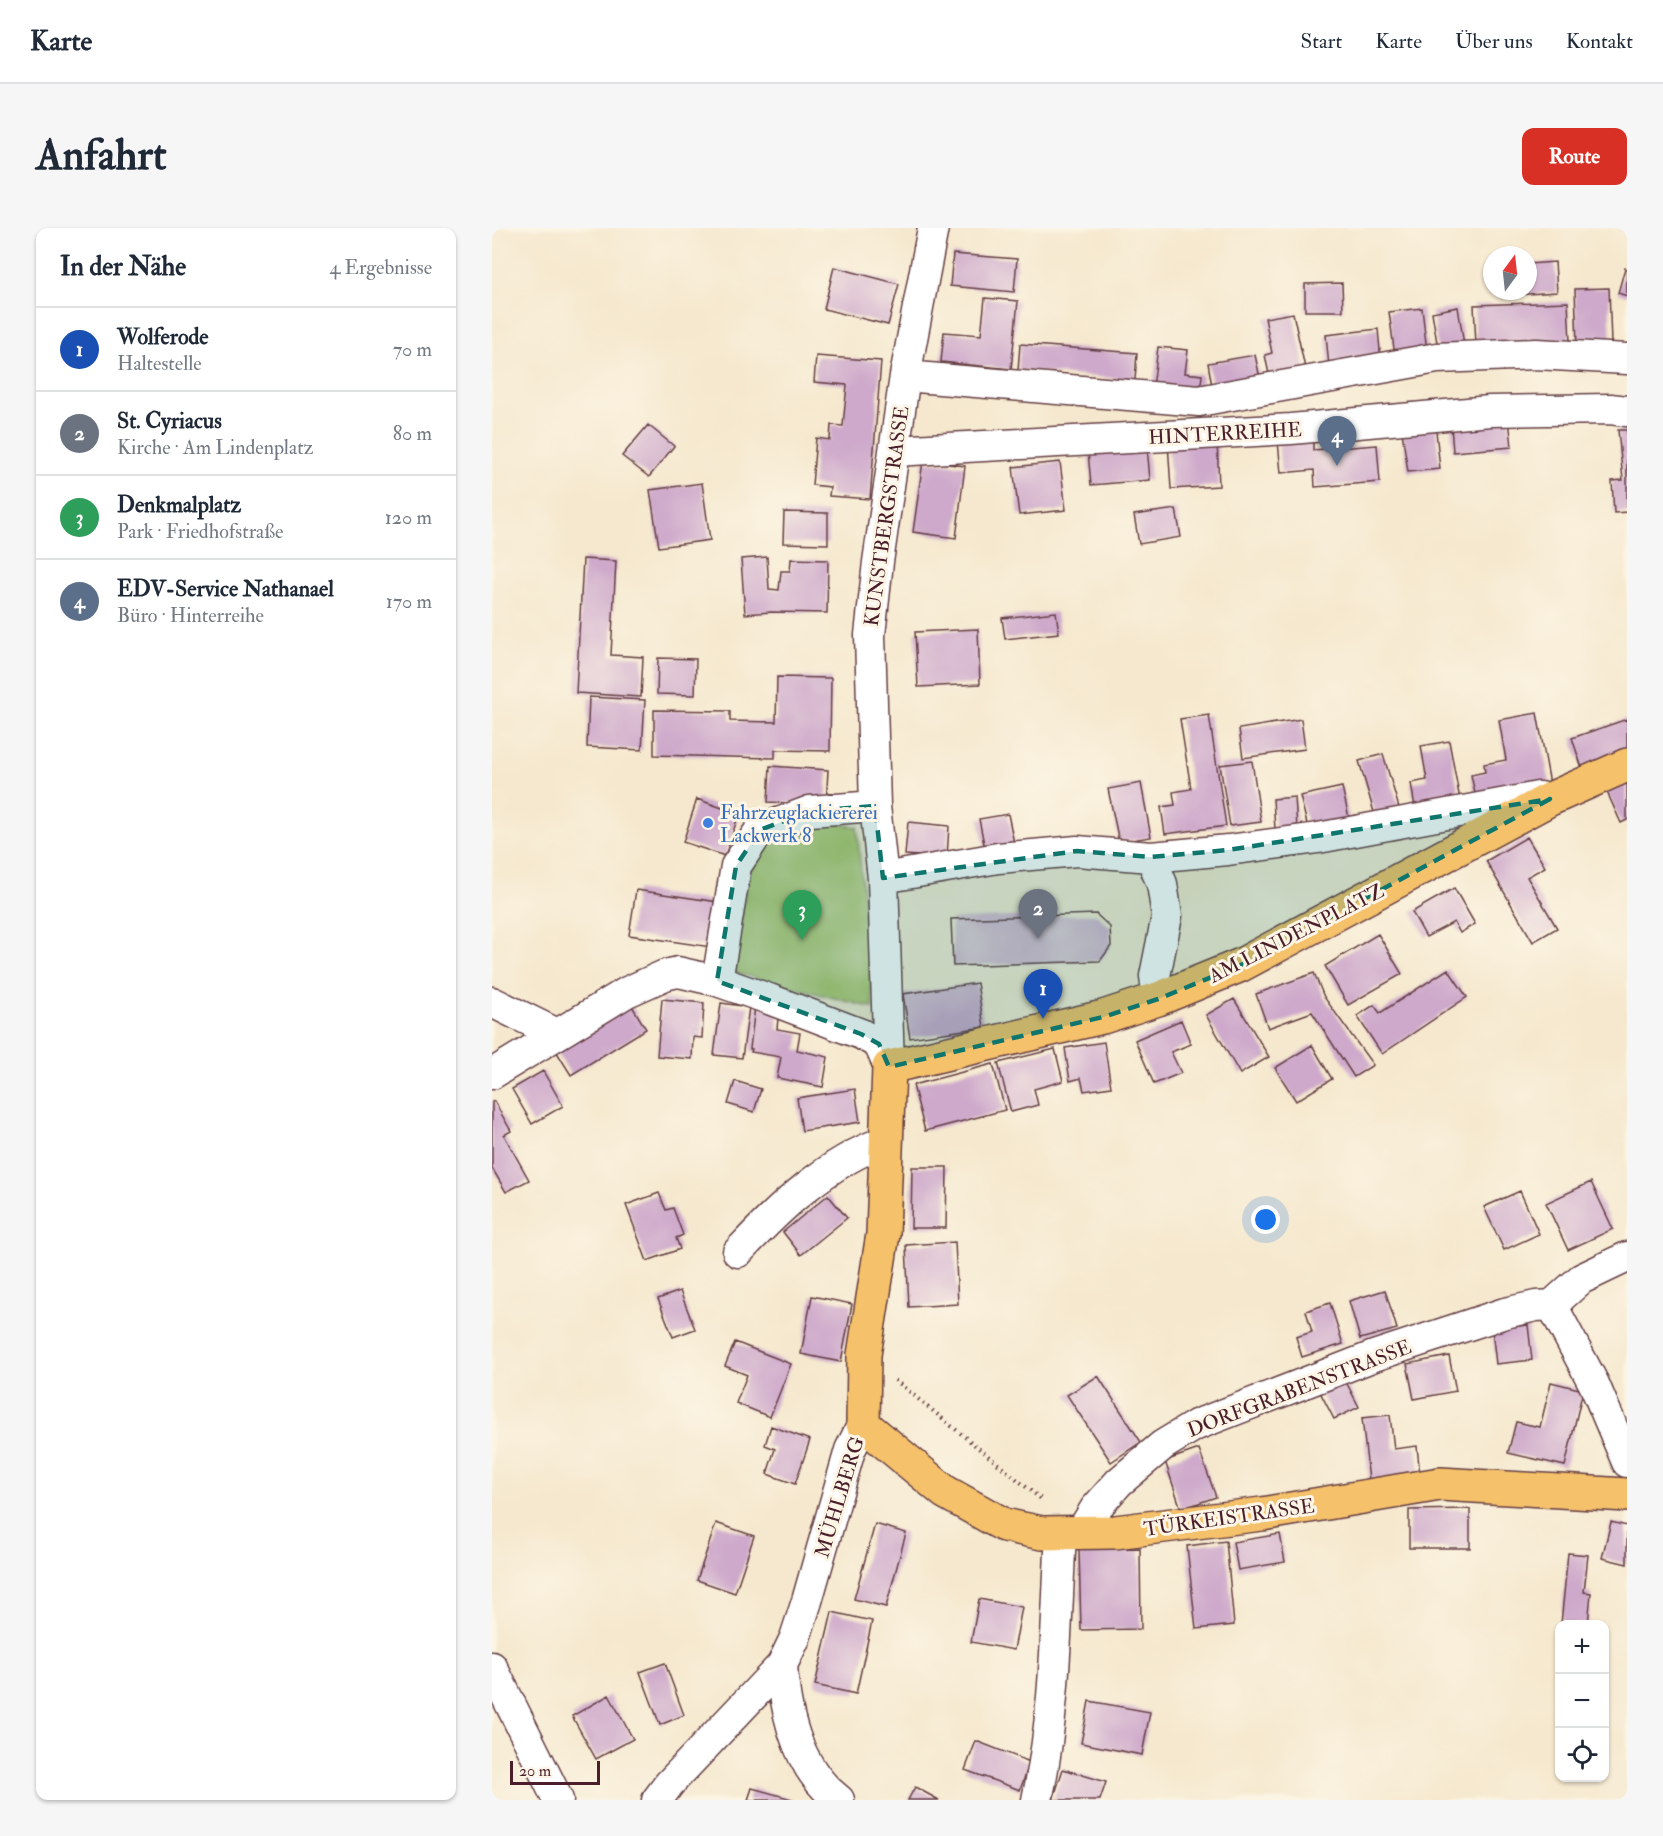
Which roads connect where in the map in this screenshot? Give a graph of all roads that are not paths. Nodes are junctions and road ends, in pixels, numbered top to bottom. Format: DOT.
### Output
graph roads {
  1 [pos="927,230"];
  2 [pos="1627,359"];
  3 [pos="905,376"];
  4 [pos="1627,411"];
  5 [pos="894,451"];
  6 [pos="1627,765"];
  7 [pos="1550,799"];
  8 [pos="875,806"];
  9 [pos="1151,857"];
  10 [pos="883,878"];
  11 [pos="717,981"];
  12 [pos="1158,999"];
  13 [pos="492,1002"];
  14 [pos="557,1034"];
  15 [pos="888,1067"];
  16 [pos="492,1074"];
  17 [pos="886,1141"];
  18 [pos="738,1252"];
  19 [pos="1627,1257"];
  20 [pos="1552,1305"];
  21 [pos="863,1424"];
  22 [pos="1627,1462"];
  23 [pos="1627,1495"];
  24 [pos="1071,1532"];
  25 [pos="782,1665"];
  26 [pos="492,1667"];
  27 [pos="558,1800"];
  28 [pos="657,1800"];
  29 [pos="839,1800"];
  30 [pos="1037,1800"];
  1 -- 3 [label="street, KUNSTBERGSTRASSE"];
  2 -- 3 [label="street, HINTERREIHE"];
  3 -- 5 [label="street, KUNSTBERGSTRASSE"];
  4 -- 5 [label="street, HINTERREIHE"];
  5 -- 8 [label="street, KUNSTBERGSTRASSE"];
  6 -- 7 [label="main road, AM LINDENPLATZ"];
  7 -- 9 [label="street, AM LINDENPLATZ"];
  7 -- 12 [label="main road, AM LINDENPLATZ"];
  8 -- 10 [label="street, KUNSTBERGSTRASSE"];
  8 -- 11 [label="street"];
  9 -- 10 [label="street, AM LINDENPLATZ"];
  9 -- 12 [label="street"];
  10 -- 15 [label="street, KUNSTBERGSTRASSE"];
  11 -- 14 [label="street"];
  11 -- 15 [label="street"];
  12 -- 15 [label="main road, AM LINDENPLATZ"];
  13 -- 14 [label="street"];
  14 -- 16 [label="street"];
  15 -- 17 [label="main road, MÜHLBERG"];
  17 -- 18 [label="street"];
  17 -- 21 [label="main road, MÜHLBERG"];
  19 -- 20 [label="street"];
  20 -- 22 [label="street"];
  20 -- 24 [label="street, DORFGRABENSTRASSE"];
  21 -- 24 [label="main road, TÜRKEISTRASSE"];
  21 -- 25 [label="street, MÜHLBERG"];
  23 -- 24 [label="main road, TÜRKEISTRASSE"];
  24 -- 30 [label="street"];
  25 -- 28 [label="street, MÜHLBERG"];
  25 -- 29 [label="street"];
  26 -- 27 [label="street"];
}
